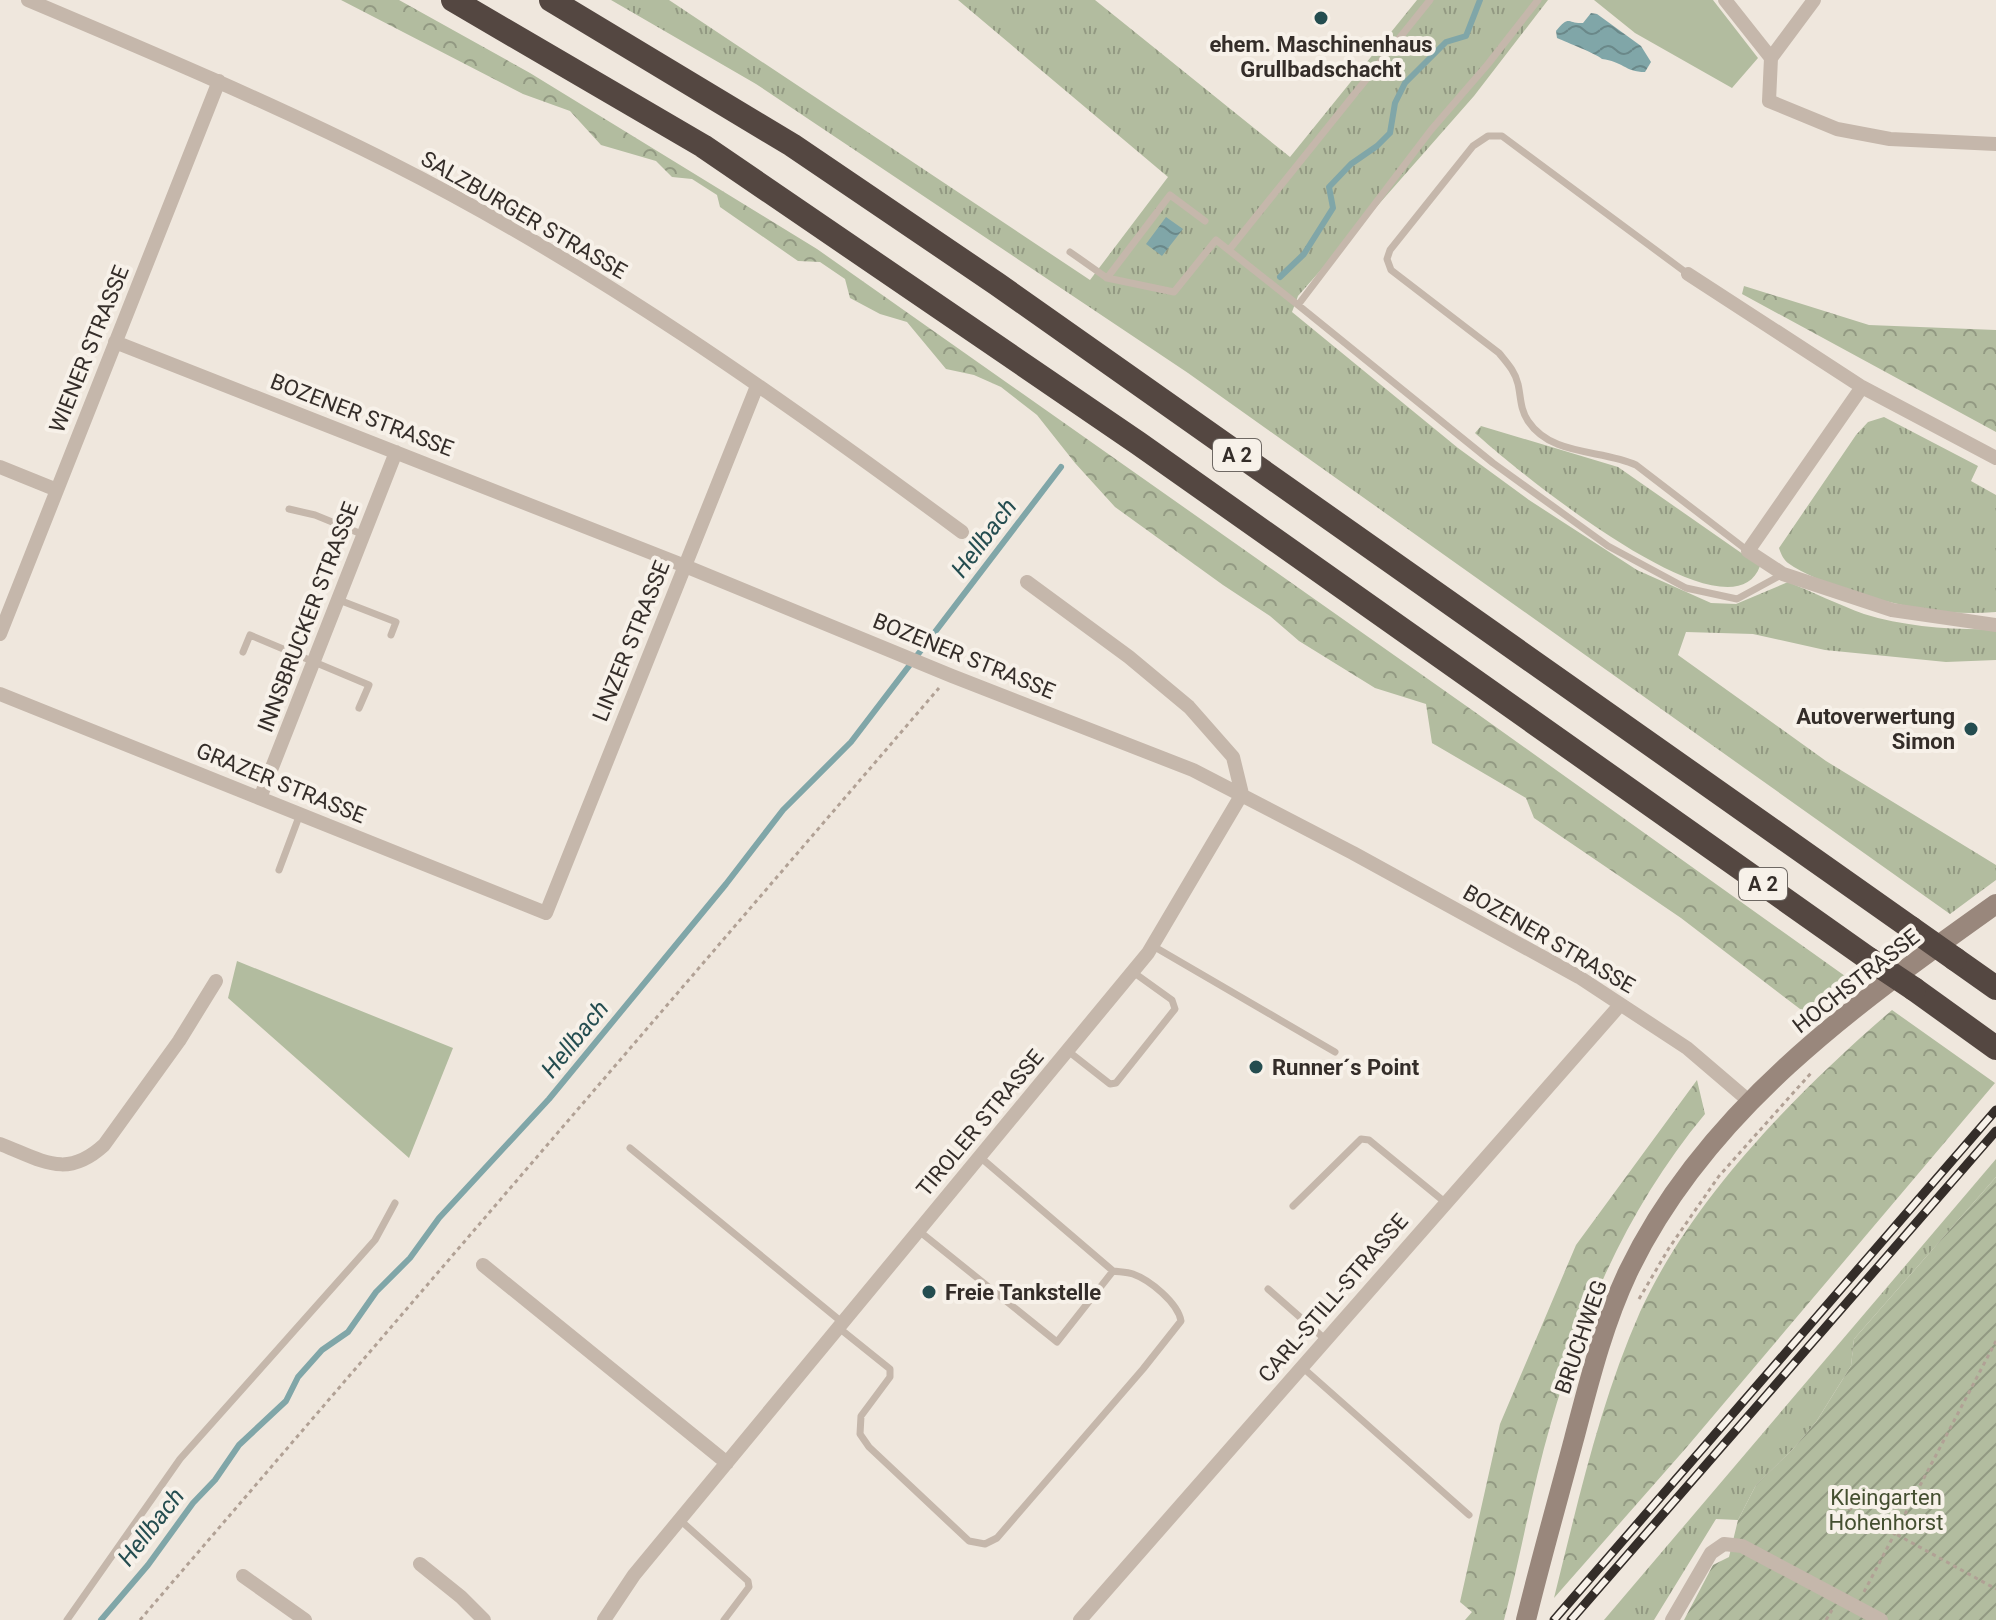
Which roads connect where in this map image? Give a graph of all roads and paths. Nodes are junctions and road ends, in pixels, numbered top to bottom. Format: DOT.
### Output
graph roads {
  1 [pos="28,0"];
  2 [pos="453,0"];
  3 [pos="551,0"];
  4 [pos="1430,0"];
  5 [pos="1538,0"];
  6 [pos="1725,0"];
  7 [pos="1814,0"];
  8 [pos="1771,58"];
  9 [pos="219,81"];
  10 [pos="1996,144"];
  11 [pos="1205,221"];
  12 [pos="1229,250"];
  13 [pos="1070,252"];
  14 [pos="1688,274"];
  15 [pos="1107,278"];
  16 [pos="1298,305"];
  17 [pos="115,342"];
  18 [pos="757,386"];
  19 [pos="1862,387"];
  20 [pos="396,452"];
  21 [pos="1996,458"];
  22 [pos="0,467"];
  23 [pos="57,490"];
  24 [pos="289,509"];
  25 [pos="962,532"];
  26 [pos="364,535"];
  27 [pos="1748,551"];
  28 [pos="685,566"];
  29 [pos="1783,574"];
  30 [pos="1027,582"];
  31 [pos="339,600"];
  32 [pos="1996,625"];
  33 [pos="0,634"];
  34 [pos="391,635"];
  35 [pos="243,652"];
  36 [pos="314,662"];
  37 [pos="952,676"];
  38 [pos="0,694"];
  39 [pos="359,708"];
  40 [pos="1242,794"];
  41 [pos="260,798"];
  42 [pos="300,814"];
  43 [pos="279,870"];
  44 [pos="1996,904"];
  45 [pos="546,913"];
  46 [pos="1153,946"];
  47 [pos="1133,972"];
  48 [pos="216,981"];
  49 [pos="1996,988"];
  50 [pos="1620,1005"];
  51 [pos="1996,1048"];
  52 [pos="1068,1051"];
  53 [pos="1335,1052"];
  54 [pos="1787,1099"];
  55 [pos="1749,1101"];
  56 [pos="0,1144"];
  57 [pos="630,1148"];
  58 [pos="980,1157"];
  59 [pos="395,1203"];
  60 [pos="1446,1203"];
  61 [pos="1293,1206"];
  62 [pos="919,1231"];
  63 [pos="483,1265"];
  64 [pos="1113,1271"];
  65 [pos="1268,1289"];
  66 [pos="1633,1309"];
  67 [pos="841,1325"];
  68 [pos="1326,1340"];
  69 [pos="1996,1341"];
  70 [pos="1302,1367"];
  71 [pos="727,1463"];
  72 [pos="1834,1500"];
  73 [pos="1469,1515"];
  74 [pos="680,1520"];
  75 [pos="1894,1534"];
  76 [pos="420,1564"];
  77 [pos="243,1576"];
  78 [pos="1996,1589"];
  79 [pos="1857,1606"];
  80 [pos="67,1620"];
  81 [pos="140,1620"];
  82 [pos="305,1620"];
  83 [pos="484,1620"];
  84 [pos="604,1620"];
  85 [pos="724,1620"];
  86 [pos="1080,1620"];
  87 [pos="1526,1620"];
  88 [pos="1672,1620"];
  89 [pos="1881,1620"];
  1 -- 9 [label="street, SALZBURGER STRASSE"];
  2 -- 51 [label="highway, A 2, bridge"];
  3 -- 49 [label="highway, A 2, bridge"];
  4 -- 12 [label="lane"];
  5 -- 16 [label="lane"];
  6 -- 8 [label="street"];
  7 -- 8 [label="street"];
  8 -- 10 [label="street"];
  9 -- 17 [label="street, WIENER STRASSE"];
  9 -- 18 [label="street, SALZBURGER STRASSE"];
  11 -- 15 [label="lane"];
  12 -- 15 [label="lane"];
  12 -- 16 [label="lane"];
  13 -- 15 [label="lane"];
  14 -- 19 [label="street"];
  14 -- 27 [label="lane"];
  16 -- 29 [label="lane"];
  17 -- 20 [label="street, BOZENER STRASSE"];
  17 -- 23 [label="street, WIENER STRASSE"];
  18 -- 25 [label="street, SALZBURGER STRASSE"];
  18 -- 28 [label="street, LINZER STRASSE"];
  19 -- 21 [label="street"];
  19 -- 27 [label="street"];
  20 -- 26 [label="street, INNSBRUCKER STRASSE"];
  20 -- 28 [label="street, BOZENER STRASSE"];
  22 -- 23 [label="street"];
  23 -- 33 [label="street, WIENER STRASSE"];
  24 -- 26 [label="lane"];
  26 -- 31 [label="street, INNSBRUCKER STRASSE"];
  27 -- 29 [label="street"];
  28 -- 37 [label="street, BOZENER STRASSE"];
  28 -- 45 [label="street, LINZER STRASSE"];
  29 -- 32 [label="street"];
  30 -- 40 [label="street"];
  31 -- 34 [label="lane"];
  31 -- 36 [label="street, INNSBRUCKER STRASSE"];
  35 -- 36 [label="lane"];
  36 -- 39 [label="lane"];
  36 -- 41 [label="street, INNSBRUCKER STRASSE"];
  37 -- 40 [label="street, BOZENER STRASSE"];
  37 -- 81 [label="path"];
  38 -- 41 [label="street, GRAZER STRASSE"];
  40 -- 46 [label="street, TIROLER STRASSE"];
  40 -- 50 [label="street, BOZENER STRASSE"];
  41 -- 42 [label="street, GRAZER STRASSE"];
  42 -- 43 [label="lane"];
  42 -- 45 [label="street, GRAZER STRASSE"];
  44 -- 55 [label="street, HOCHSTRASSE"];
  46 -- 47 [label="street, TIROLER STRASSE"];
  46 -- 53 [label="lane"];
  47 -- 52 [label="street, TIROLER STRASSE"];
  47 -- 52 [label="lane"];
  48 -- 56 [label="street"];
  50 -- 55 [label="street, BOZENER STRASSE"];
  50 -- 60 [label="street, CARL-STILL-STRASSE"];
  52 -- 58 [label="street, TIROLER STRASSE"];
  54 -- 66 [label="path"];
  55 -- 87 [label="street, BRUCHWEG"];
  57 -- 67 [label="lane"];
  58 -- 62 [label="street, TIROLER STRASSE"];
  58 -- 64 [label="lane"];
  59 -- 80 [label="lane"];
  60 -- 61 [label="lane"];
  60 -- 68 [label="street, CARL-STILL-STRASSE"];
  62 -- 64 [label="lane"];
  62 -- 67 [label="street, TIROLER STRASSE"];
  63 -- 71 [label="street"];
  64 -- 67 [label="lane"];
  65 -- 68 [label="lane"];
  67 -- 71 [label="street, TIROLER STRASSE"];
  68 -- 70 [label="street, CARL-STILL-STRASSE"];
  69 -- 75 [label="path"];
  70 -- 73 [label="lane"];
  70 -- 86 [label="street, CARL-STILL-STRASSE"];
  71 -- 74 [label="street, TIROLER STRASSE"];
  72 -- 75 [label="path"];
  74 -- 84 [label="street, TIROLER STRASSE"];
  74 -- 85 [label="lane"];
  75 -- 78 [label="path"];
  75 -- 79 [label="path"];
  76 -- 83 [label="street"];
  77 -- 82 [label="street"];
  79 -- 88 [label="street"];
  79 -- 89 [label="street"];
}
